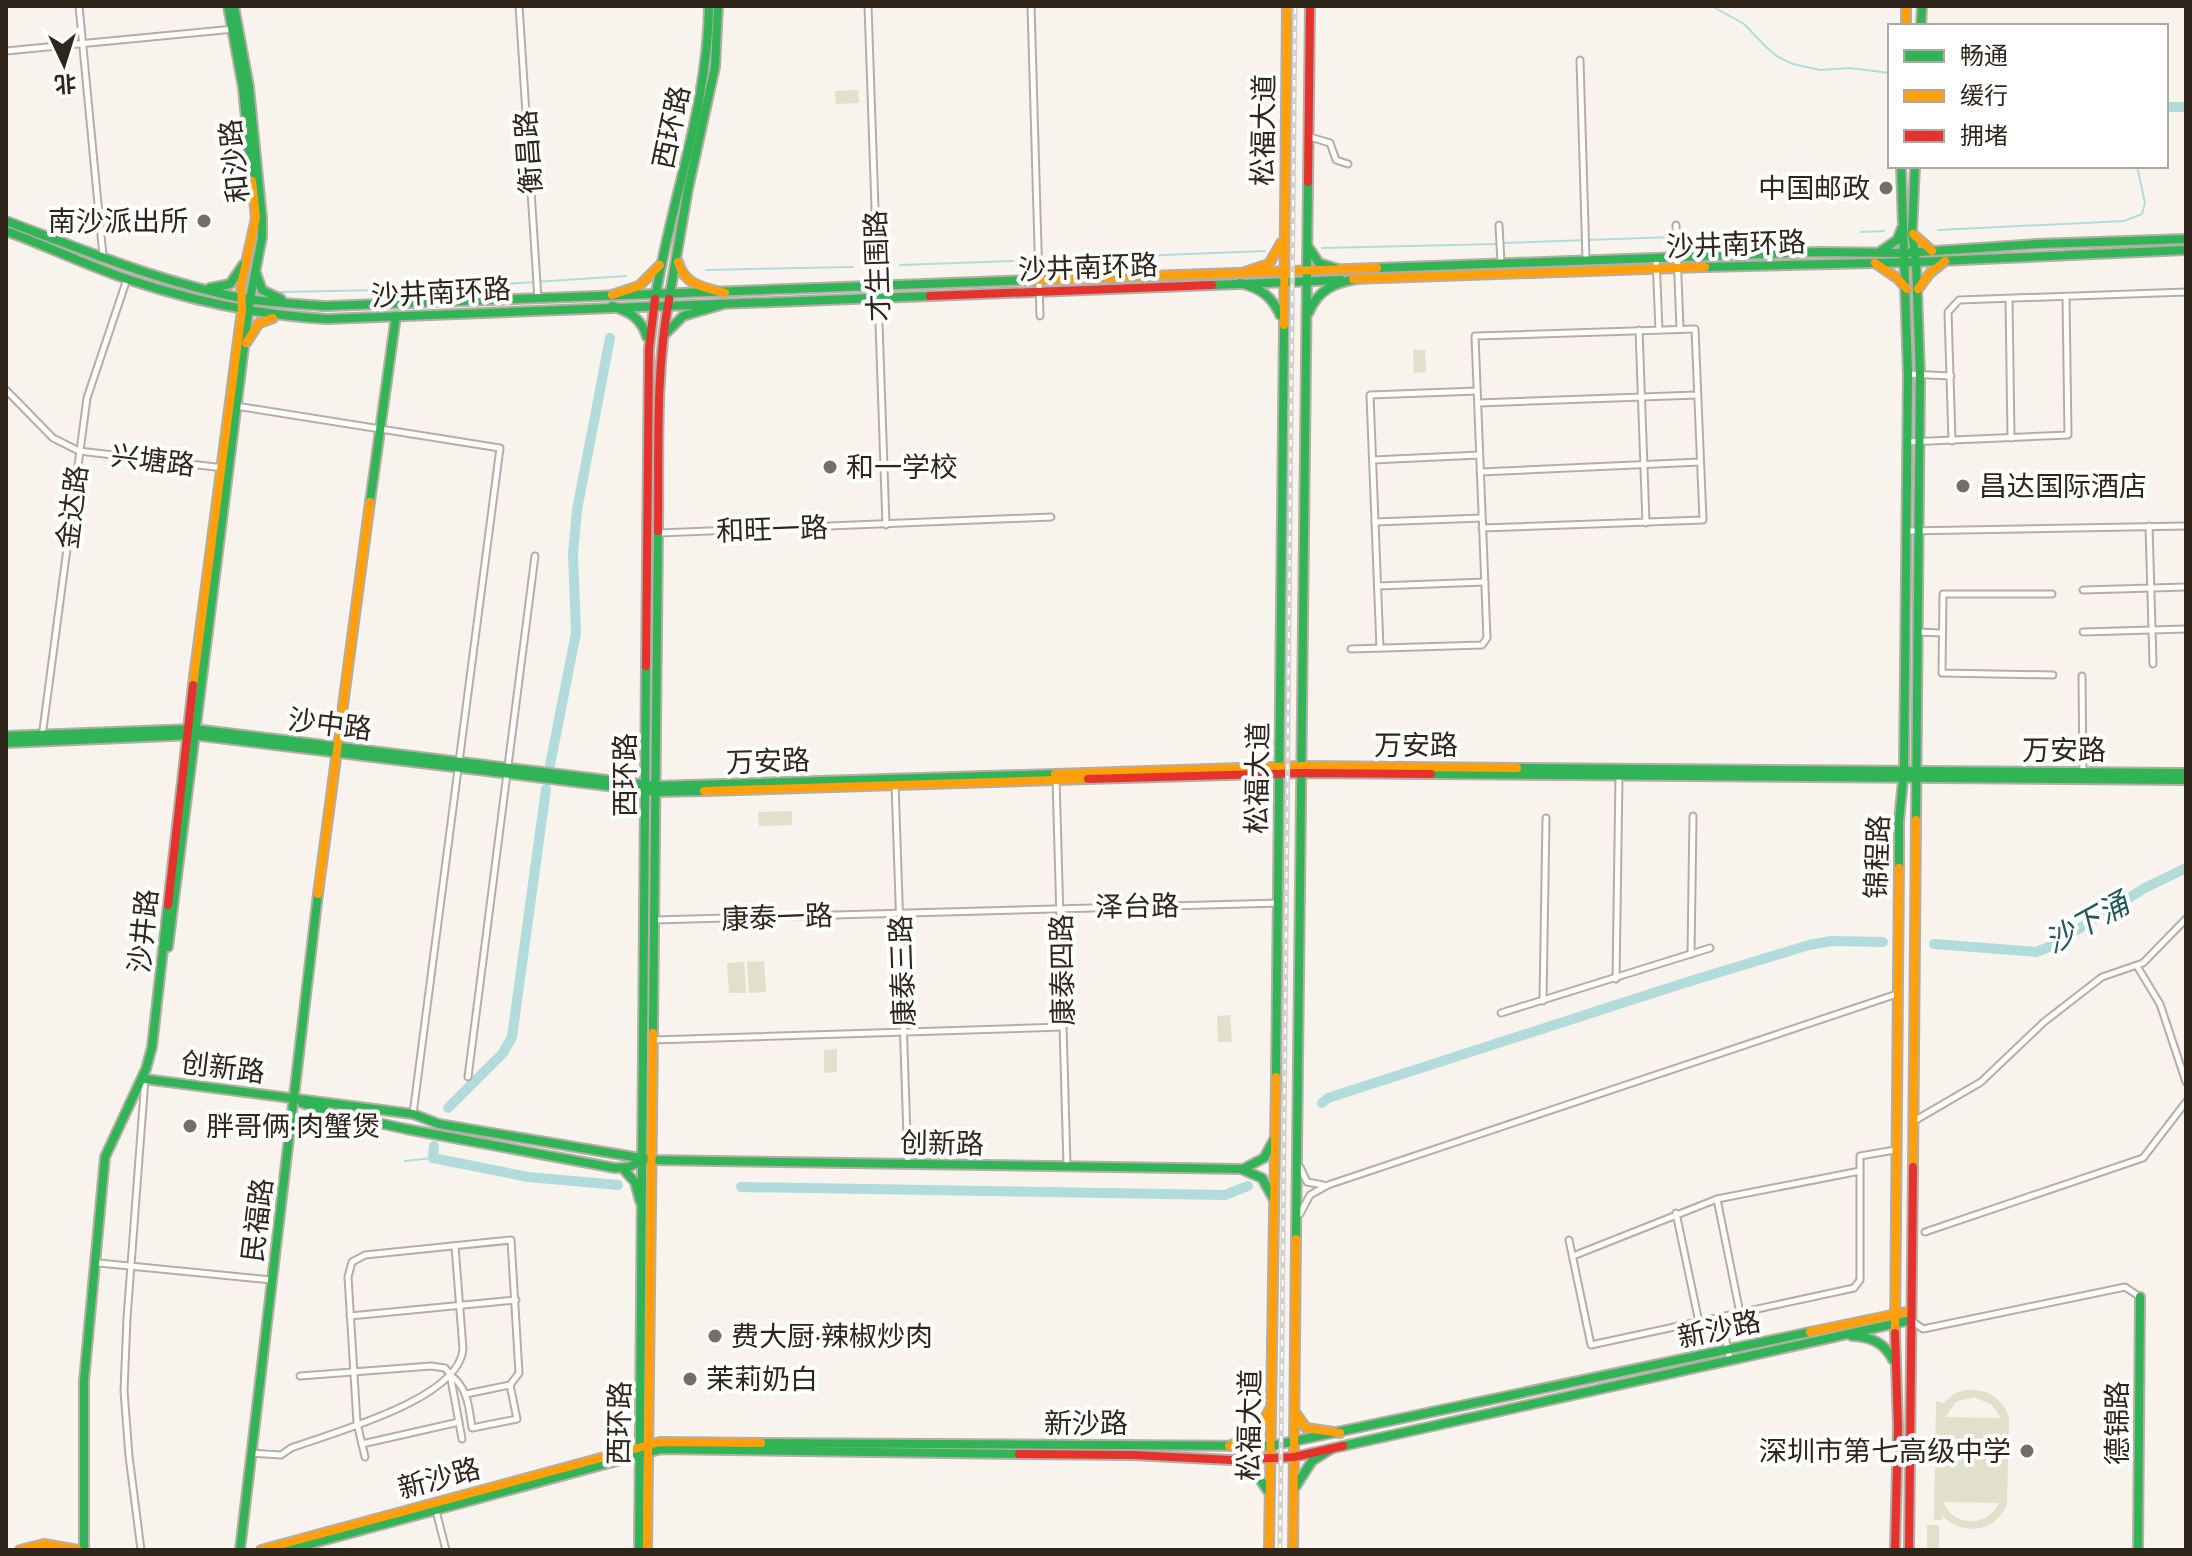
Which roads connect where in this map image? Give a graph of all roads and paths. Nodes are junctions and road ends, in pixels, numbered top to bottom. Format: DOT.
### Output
graph roads {
  1 [pos="79,6"];
  2 [pos="228,6"];
  3 [pos="234,6"];
  4 [pos="519,6"];
  5 [pos="709,6"];
  6 [pos="718,6"];
  7 [pos="868,6"];
  8 [pos="1031,6"];
  9 [pos="1287,6"];
  10 [pos="1310,6"];
  11 [pos="236,29"];
  12 [pos="83,43"];
  13 [pos="6,51"];
  14 [pos="1580,60"];
  15 [pos="1309,137"];
  16 [pos="1348,164"];
  17 [pos="1901,168"];
  18 [pos="1915,168"];
  19 [pos="6,221"];
  20 [pos="1499,225"];
  21 [pos="1676,225"];
  22 [pos="1903,226"];
  23 [pos="1284,230"];
  24 [pos="6,231"];
  25 [pos="1769,232"];
  26 [pos="1912,233"];
  27 [pos="1307,239"];
  28 [pos="2186,239"];
  29 [pos="678,249"];
  30 [pos="2186,250"];
  31 [pos="1932,251"];
  32 [pos="1878,252"];
  33 [pos="249,253"];
  34 [pos="1770,254"];
  35 [pos="103,257"];
  36 [pos="1677,257"];
  37 [pos="1910,257"];
  38 [pos="1656,258"];
  39 [pos="1586,260"];
  40 [pos="1947,260"];
  41 [pos="662,261"];
  42 [pos="1873,262"];
  43 [pos="1501,263"];
  44 [pos="1770,264"];
  45 [pos="1656,268"];
  46 [pos="1678,268"];
  47 [pos="255,269"];
  48 [pos="1338,269"];
  49 [pos="1307,270"];
  50 [pos="1283,271"];
  51 [pos="1245,272"];
  52 [pos="127,279"];
  53 [pos="1356,279"];
  54 [pos="1039,280"];
  55 [pos="1307,281"];
  56 [pos="1283,282"];
  57 [pos="1240,283"];
  58 [pos="878,285"];
  59 [pos="204,288"];
  60 [pos="1907,289"];
  61 [pos="1039,290"];
  62 [pos="1917,291"];
  63 [pos="2186,292"];
  64 [pos="725,293"];
  65 [pos="656,294"];
  66 [pos="670,294"];
  67 [pos="612,295"];
  68 [pos="878,296"];
  69 [pos="2066,297"];
  70 [pos="246,298"];
  71 [pos="538,299"];
  72 [pos="2009,299"];
  73 [pos="724,304"];
  74 [pos="306,305"];
  75 [pos="668,305"];
  76 [pos="612,306"];
  77 [pos="654,306"];
  78 [pos="245,311"];
  79 [pos="287,316"];
  80 [pos="396,316"];
  81 [pos="1040,316"];
  82 [pos="1283,322"];
  83 [pos="1306,324"];
  84 [pos="1680,329"];
  85 [pos="1639,330"];
  86 [pos="1659,330"];
  87 [pos="664,337"];
  88 [pos="243,349"];
  89 [pos="649,349"];
  90 [pos="1908,374"];
  91 [pos="1920,375"];
  92 [pos="1951,376"];
  93 [pos="6,390"];
  94 [pos="1477,391"];
  95 [pos="1697,395"];
  96 [pos="1641,397"];
  97 [pos="1478,403"];
  98 [pos="233,405"];
  99 [pos="380,429"];
  100 [pos="2011,438"];
  101 [pos="1952,441"];
  102 [pos="1907,442"];
  103 [pos="1919,442"];
  104 [pos="79,451"];
  105 [pos="1479,455"];
  106 [pos="1373,460"];
  107 [pos="1700,462"];
  108 [pos="1644,465"];
  109 [pos="225,468"];
  110 [pos="1480,472"];
  111 [pos="1051,517"];
  112 [pos="1482,518"];
  113 [pos="1375,522"];
  114 [pos="1646,523"];
  115 [pos="886,525"];
  116 [pos="2149,526"];
  117 [pos="2186,526"];
  118 [pos="1482,528"];
  119 [pos="1907,531"];
  120 [pos="1918,531"];
  121 [pos="658,533"];
  122 [pos="535,556"];
  123 [pos="1485,582"];
  124 [pos="1378,586"];
  125 [pos="2186,587"];
  126 [pos="2151,588"];
  127 [pos="2083,590"];
  128 [pos="2052,594"];
  129 [pos="2186,629"];
  130 [pos="2152,630"];
  131 [pos="1917,632"];
  132 [pos="2083,632"];
  133 [pos="1942,633"];
  134 [pos="1380,648"];
  135 [pos="1351,649"];
  136 [pos="2153,664"];
  137 [pos="2053,675"];
  138 [pos="2082,676"];
  139 [pos="190,732"];
  140 [pos="6,736"];
  141 [pos="41,738"];
  142 [pos="6,743"];
  143 [pos="336,750"];
  144 [pos="458,765"];
  145 [pos="1280,770"];
  146 [pos="1303,770"];
  147 [pos="1619,771"];
  148 [pos="508,772"];
  149 [pos="2186,773"];
  150 [pos="1904,774"];
  151 [pos="1916,774"];
  152 [pos="1056,776"];
  153 [pos="2083,776"];
  154 [pos="2186,780"];
  155 [pos="895,782"];
  156 [pos="651,788"];
  157 [pos="1693,816"];
  158 [pos="1546,818"];
  159 [pos="1278,903"];
  160 [pos="1061,908"];
  161 [pos="900,912"];
  162 [pos="2186,919"];
  163 [pos="654,920"];
  164 [pos="1710,948"];
  165 [pos="1691,954"];
  166 [pos="2137,966"];
  167 [pos="1616,979"];
  168 [pos="1897,994"];
  169 [pos="1543,1001"];
  170 [pos="1501,1013"];
  171 [pos="1062,1027"];
  172 [pos="904,1032"];
  173 [pos="653,1040"];
  174 [pos="468,1077"];
  175 [pos="145,1079"];
  176 [pos="2186,1082"];
  177 [pos="295,1098"];
  178 [pos="2186,1102"];
  179 [pos="413,1114"];
  180 [pos="1912,1122"];
  181 [pos="1275,1138"];
  182 [pos="1895,1150"];
  183 [pos="647,1160"];
  184 [pos="1298,1160"];
  185 [pos="908,1165"];
  186 [pos="1067,1166"];
  187 [pos="1241,1169"];
  188 [pos="625,1171"];
  189 [pos="1860,1171"];
  190 [pos="1328,1185"];
  191 [pos="1274,1199"];
  192 [pos="1717,1199"];
  193 [pos="642,1203"];
  194 [pos="1676,1213"];
  195 [pos="1298,1220"];
  196 [pos="1925,1232"];
  197 [pos="1569,1240"];
  198 [pos="455,1246"];
  199 [pos="1573,1256"];
  200 [pos="99,1263"];
  201 [pos="132,1266"];
  202 [pos="272,1280"];
  203 [pos="1894,1292"];
  204 [pos="2140,1297"];
  205 [pos="516,1300"];
  206 [pos="461,1305"];
  207 [pos="1740,1313"];
  208 [pos="349,1316"];
  209 [pos="1911,1316"];
  210 [pos="1721,1317"];
  211 [pos="1895,1319"];
  212 [pos="1867,1320"];
  213 [pos="1699,1322"];
  214 [pos="1842,1335"];
  215 [pos="1729,1355"];
  216 [pos="1895,1365"];
  217 [pos="353,1372"];
  218 [pos="450,1374"];
  219 [pos="300,1376"];
  220 [pos="510,1385"];
  221 [pos="466,1394"];
  222 [pos="1273,1401"];
  223 [pos="1295,1404"];
  224 [pos="459,1422"];
  225 [pos="357,1423"];
  226 [pos="1340,1433"];
  227 [pos="462,1439"];
  228 [pos="1295,1443"];
  229 [pos="362,1444"];
  230 [pos="1229,1446"];
  231 [pos="1271,1446"];
  232 [pos="1331,1449"];
  233 [pos="645,1450"];
  234 [pos="251,1453"];
  235 [pos="365,1457"];
  236 [pos="1294,1457"];
  237 [pos="1271,1459"];
  238 [pos="1231,1460"];
  239 [pos="1294,1495"];
  240 [pos="1270,1496"];
  241 [pos="435,1506"];
  242 [pos="20,1550"];
  243 [pos="78,1550"];
  244 [pos="86,1550"];
  245 [pos="141,1550"];
  246 [pos="240,1550"];
  247 [pos="261,1550"];
  248 [pos="288,1550"];
  249 [pos="446,1550"];
  250 [pos="639,1550"];
  251 [pos="647,1550"];
  252 [pos="1269,1550"];
  253 [pos="1293,1550"];
  254 [pos="1895,1550"];
  255 [pos="1909,1550"];
  256 [pos="2138,1550"];
  1 -- 12 [label="street"];
  2 -- 11 [label="main road, 和沙路"];
  3 -- 11 [label="main road, 和沙路"];
  4 -- 71 [label="street, 衡昌路"];
  5 -- 41 [label="main road, 西环路"];
  6 -- 29 [label="main road, 西环路"];
  7 -- 58 [label="street, 才生围路"];
  8 -- 54 [label="street"];
  9 -- 23 [label="main road, 松福大道"];
  10 -- 15 [label="main road, 松福大道"];
  11 -- 12 [label="street"];
  11 -- 33 [label="main road, 和沙路"];
  11 -- 47 [label="main road, 和沙路"];
  12 -- 13 [label="street"];
  12 -- 35 [label="street"];
  14 -- 39 [label="street"];
  15 -- 16 [label="street"];
  15 -- 27 [label="main road, 松福大道"];
  17 -- 22 [label="main road, 锦程路"];
  18 -- 26 [label="main road, 锦程路"];
  19 -- 35 [label="main road, 沙井南环路"];
  20 -- 43 [label="street"];
  21 -- 36 [label="street"];
  22 -- 32 [label="main road"];
  22 -- 37 [label="main road, 锦程路"];
  23 -- 50 [label="main road, 松福大道"];
  23 -- 51 [label="main road"];
  24 -- 52 [label="main road, 沙井南环路"];
  25 -- 34 [label="street"];
  26 -- 31 [label="main road"];
  26 -- 37 [label="main road, 锦程路"];
  27 -- 48 [label="main road"];
  27 -- 49 [label="main road, 松福大道"];
  28 -- 31 [label="main road, 沙井南环路"];
  29 -- 64 [label="main road"];
  29 -- 66 [label="main road, 西环路"];
  30 -- 40 [label="main road, 沙井南环路"];
  31 -- 37 [label="main road, 沙井南环路"];
  32 -- 34 [label="main road, 沙井南环路"];
  32 -- 37 [label="main road, 沙井南环路"];
  33 -- 59 [label="main road"];
  33 -- 70 [label="main road, 和沙路"];
  34 -- 36 [label="main road, 沙井南环路"];
  34 -- 44 [label="street"];
  35 -- 59 [label="main road, 沙井南环路"];
  36 -- 38 [label="main road, 沙井南环路"];
  36 -- 46 [label="street"];
  37 -- 40 [label="main road, 沙井南环路"];
  37 -- 42 [label="main road, 沙井南环路"];
  37 -- 60 [label="main road, 锦程路"];
  37 -- 62 [label="main road, 锦程路"];
  38 -- 39 [label="main road, 沙井南环路"];
  38 -- 45 [label="street"];
  39 -- 43 [label="main road, 沙井南环路"];
  40 -- 62 [label="main road"];
  41 -- 65 [label="main road, 西环路"];
  41 -- 67 [label="main road"];
  42 -- 44 [label="main road, 沙井南环路"];
  42 -- 60 [label="main road"];
  43 -- 48 [label="main road, 沙井南环路"];
  44 -- 46 [label="main road, 沙井南环路"];
  45 -- 46 [label="main road, 沙井南环路"];
  45 -- 53 [label="main road, 沙井南环路"];
  45 -- 86 [label="street"];
  46 -- 84 [label="street"];
  47 -- 70 [label="main road, 和沙路"];
  47 -- 74 [label="main road"];
  48 -- 49 [label="main road, 沙井南环路"];
  49 -- 50 [label="main road, 沙井南环路"];
  49 -- 55 [label="main road, 松福大道"];
  50 -- 51 [label="main road, 沙井南环路"];
  50 -- 56 [label="main road, 松福大道"];
  51 -- 54 [label="main road, 沙井南环路"];
  52 -- 78 [label="main road, 沙井南环路"];
  52 -- 104 [label="street, 金达路"];
  53 -- 55 [label="main road, 沙井南环路"];
  53 -- 83 [label="main road"];
  54 -- 58 [label="main road, 沙井南环路"];
  54 -- 61 [label="street"];
  55 -- 56 [label="main road, 沙井南环路"];
  55 -- 83 [label="main road, 松福大道"];
  56 -- 57 [label="main road, 沙井南环路"];
  56 -- 82 [label="main road, 松福大道"];
  57 -- 61 [label="main road, 沙井南环路"];
  57 -- 82 [label="main road"];
  58 -- 64 [label="main road, 沙井南环路"];
  58 -- 68 [label="street, 才生围路"];
  59 -- 70 [label="main road, 沙井南环路"];
  60 -- 90 [label="main road, 锦程路"];
  61 -- 68 [label="main road, 沙井南环路"];
  61 -- 81 [label="street"];
  62 -- 91 [label="main road, 锦程路"];
  63 -- 69 [label="street"];
  64 -- 66 [label="main road, 沙井南环路"];
  65 -- 66 [label="main road, 沙井南环路"];
  65 -- 67 [label="main road, 沙井南环路"];
  65 -- 77 [label="main road, 西环路"];
  66 -- 75 [label="main road, 西环路"];
  67 -- 71 [label="main road, 沙井南环路"];
  68 -- 73 [label="main road, 沙井南环路"];
  68 -- 115 [label="street, 才生围路"];
  69 -- 72 [label="street"];
  69 -- 100 [label="street"];
  70 -- 74 [label="main road, 沙井南环路"];
  70 -- 78 [label="main road, 和沙路"];
  71 -- 74 [label="main road, 沙井南环路"];
  72 -- 92 [label="street"];
  72 -- 100 [label="street"];
  73 -- 75 [label="main road, 沙井南环路"];
  73 -- 87 [label="main road"];
  75 -- 77 [label="main road, 沙井南环路"];
  75 -- 87 [label="main road, 西环路"];
  76 -- 77 [label="main road, 沙井南环路"];
  76 -- 80 [label="main road, 沙井南环路"];
  76 -- 89 [label="main road"];
  77 -- 89 [label="main road, 西环路"];
  78 -- 79 [label="main road, 沙井南环路"];
  78 -- 88 [label="main road, 沙井路"];
  78 -- 98 [label="main road, 沙井路"];
  79 -- 80 [label="main road, 沙井南环路"];
  79 -- 88 [label="main road"];
  80 -- 99 [label="main road, 民福路"];
  82 -- 145 [label="main road, 松福大道"];
  83 -- 146 [label="main road, 松福大道"];
  84 -- 86 [label="street"];
  84 -- 95 [label="street"];
  85 -- 86 [label="street"];
  85 -- 94 [label="street"];
  85 -- 96 [label="street"];
  87 -- 121 [label="main road, 西环路"];
  88 -- 98 [label="main road, 沙井路"];
  89 -- 156 [label="main road, 西环路"];
  90 -- 91 [label="street"];
  90 -- 102 [label="main road, 锦程路"];
  91 -- 92 [label="street"];
  91 -- 103 [label="main road, 锦程路"];
  92 -- 101 [label="street"];
  93 -- 104 [label="street, 兴塘路"];
  94 -- 97 [label="street"];
  94 -- 106 [label="street"];
  95 -- 96 [label="street"];
  95 -- 107 [label="street"];
  96 -- 97 [label="street"];
  96 -- 108 [label="street"];
  97 -- 105 [label="street"];
  98 -- 99 [label="street"];
  98 -- 109 [label="main road, 沙井路"];
  99 -- 143 [label="main road, 民福路"];
  99 -- 144 [label="street"];
  100 -- 101 [label="street"];
  101 -- 103 [label="street"];
  102 -- 103 [label="street"];
  102 -- 119 [label="main road, 锦程路"];
  103 -- 120 [label="main road, 锦程路"];
  104 -- 109 [label="street, 兴塘路"];
  104 -- 141 [label="street, 金达路"];
  105 -- 106 [label="street"];
  105 -- 110 [label="street"];
  106 -- 113 [label="street"];
  107 -- 108 [label="street"];
  107 -- 114 [label="street"];
  108 -- 110 [label="street"];
  108 -- 114 [label="street"];
  109 -- 139 [label="main road, 沙井路"];
  110 -- 112 [label="street"];
  111 -- 115 [label="street, 和旺一路"];
  112 -- 113 [label="street"];
  112 -- 118 [label="street"];
  113 -- 124 [label="street"];
  114 -- 118 [label="street"];
  115 -- 121 [label="street, 和旺一路"];
  116 -- 117 [label="street"];
  116 -- 120 [label="street"];
  116 -- 126 [label="street"];
  118 -- 123 [label="street"];
  119 -- 120 [label="street"];
  119 -- 150 [label="main road, 锦程路"];
  120 -- 131 [label="main road, 锦程路"];
  121 -- 156 [label="main road, 西环路"];
  122 -- 148 [label="street"];
  123 -- 124 [label="street"];
  123 -- 134 [label="street"];
  124 -- 134 [label="street"];
  125 -- 126 [label="street"];
  126 -- 127 [label="street"];
  126 -- 130 [label="street"];
  128 -- 133 [label="street"];
  129 -- 130 [label="street"];
  130 -- 132 [label="street"];
  130 -- 136 [label="street"];
  131 -- 133 [label="street"];
  131 -- 151 [label="main road, 锦程路"];
  133 -- 137 [label="street"];
  134 -- 135 [label="street"];
  138 -- 153 [label="street"];
  139 -- 141 [label="main road, 沙中路"];
  139 -- 143 [label="main road, 沙中路"];
  139 -- 175 [label="main road, 沙井路"];
  139 -- 244 [label="main road, 沙井路"];
  140 -- 141 [label="main road, 沙中路"];
  141 -- 142 [label="main road, 沙中路"];
  143 -- 144 [label="main road, 沙中路"];
  143 -- 177 [label="main road, 民福路"];
  144 -- 148 [label="main road, 沙中路"];
  144 -- 179 [label="street"];
  145 -- 146 [label="main road, 万安路"];
  145 -- 152 [label="main road, 万安路"];
  145 -- 159 [label="main road, 松福大道"];
  146 -- 147 [label="main road, 万安路"];
  146 -- 184 [label="main road, 松福大道"];
  147 -- 150 [label="main road, 万安路"];
  147 -- 167 [label="street"];
  148 -- 156 [label="main road, 沙中路"];
  148 -- 174 [label="street"];
  149 -- 153 [label="main road, 万安路"];
  150 -- 151 [label="main road, 万安路"];
  150 -- 168 [label="main road, 锦程路"];
  151 -- 153 [label="main road, 万安路"];
  151 -- 180 [label="main road, 锦程路"];
  152 -- 155 [label="main road, 万安路"];
  152 -- 160 [label="street, 康泰四路"];
  153 -- 154 [label="main road, 万安路"];
  155 -- 156 [label="main road, 万安路"];
  155 -- 161 [label="street, 康泰三路"];
  156 -- 163 [label="main road, 西环路"];
  156 -- 183 [label="main road, 西环路"];
  157 -- 165 [label="street"];
  158 -- 169 [label="street"];
  159 -- 160 [label="street, 泽台路"];
  159 -- 181 [label="main road, 松福大道"];
  160 -- 161 [label="street, 泽台路"];
  160 -- 171 [label="street, 康泰四路"];
  161 -- 163 [label="street, 康泰一路"];
  161 -- 172 [label="street, 康泰三路"];
  162 -- 166 [label="street"];
  163 -- 173 [label="main road, 西环路"];
  164 -- 165 [label="street"];
  165 -- 167 [label="street"];
  166 -- 176 [label="street"];
  166 -- 180 [label="street"];
  167 -- 169 [label="street"];
  168 -- 182 [label="main road, 锦程路"];
  168 -- 190 [label="street"];
  169 -- 170 [label="street"];
  171 -- 172 [label="street"];
  171 -- 186 [label="street, 康泰四路"];
  172 -- 173 [label="street"];
  172 -- 185 [label="street, 康泰三路"];
  173 -- 183 [label="main road, 西环路"];
  175 -- 177 [label="main road, 创新路"];
  175 -- 200 [label="main road, 沙井路"];
  175 -- 201 [label="street"];
  177 -- 179 [label="main road, 创新路"];
  177 -- 183 [label="main road, 创新路"];
  177 -- 202 [label="main road, 民福路"];
  178 -- 196 [label="street"];
  179 -- 183 [label="main road, 创新路"];
  180 -- 209 [label="main road, 锦程路"];
  181 -- 187 [label="main road"];
  181 -- 191 [label="main road, 松福大道"];
  182 -- 189 [label="street"];
  182 -- 203 [label="main road, 锦程路"];
  183 -- 185 [label="main road, 创新路"];
  183 -- 193 [label="main road, 西环路"];
  183 -- 233 [label="main road, 西环路"];
  184 -- 190 [label="street"];
  184 -- 195 [label="main road, 松福大道"];
  185 -- 186 [label="main road, 创新路"];
  186 -- 187 [label="main road, 创新路"];
  187 -- 191 [label="main road"];
  188 -- 193 [label="main road"];
  189 -- 192 [label="street"];
  189 -- 207 [label="street"];
  190 -- 195 [label="street"];
  191 -- 222 [label="main road, 松福大道"];
  192 -- 194 [label="street"];
  192 -- 207 [label="street"];
  193 -- 233 [label="main road, 西环路"];
  194 -- 199 [label="street"];
  194 -- 213 [label="street"];
  195 -- 223 [label="main road, 松福大道"];
  197 -- 199 [label="street"];
  198 -- 205 [label="street"];
  198 -- 206 [label="street"];
  198 -- 208 [label="street"];
  199 -- 213 [label="street"];
  200 -- 201 [label="street"];
  200 -- 244 [label="main road, 沙井路"];
  201 -- 202 [label="street"];
  201 -- 245 [label="street"];
  202 -- 234 [label="main road, 民福路"];
  203 -- 211 [label="main road, 锦程路"];
  203 -- 212 [label="main road"];
  204 -- 209 [label="street"];
  204 -- 256 [label="main road, 德锦路"];
  205 -- 206 [label="street"];
  205 -- 220 [label="street"];
  206 -- 208 [label="street"];
  206 -- 218 [label="street"];
  207 -- 210 [label="street"];
  208 -- 217 [label="street"];
  209 -- 211 [label="main road, 新沙路"];
  209 -- 255 [label="main road, 锦程路"];
  210 -- 213 [label="street"];
  210 -- 215 [label="street"];
  211 -- 212 [label="main road, 新沙路"];
  211 -- 214 [label="main road, 新沙路"];
  211 -- 216 [label="main road, 锦程路"];
  212 -- 215 [label="main road, 新沙路"];
  214 -- 215 [label="main road, 新沙路"];
  214 -- 216 [label="main road"];
  215 -- 226 [label="main road, 新沙路"];
  215 -- 232 [label="main road, 新沙路"];
  216 -- 254 [label="main road, 锦程路"];
  217 -- 218 [label="street"];
  217 -- 219 [label="street"];
  217 -- 225 [label="street"];
  218 -- 221 [label="street"];
  218 -- 224 [label="street"];
  218 -- 225 [label="street"];
  220 -- 221 [label="street"];
  220 -- 221 [label="street"];
  222 -- 230 [label="main road"];
  222 -- 231 [label="main road, 松福大道"];
  223 -- 226 [label="main road"];
  223 -- 228 [label="main road, 松福大道"];
  224 -- 227 [label="street"];
  224 -- 229 [label="street"];
  225 -- 229 [label="street"];
  225 -- 234 [label="street"];
  226 -- 228 [label="main road, 新沙路"];
  228 -- 231 [label="main road, 新沙路"];
  228 -- 236 [label="main road, 松福大道"];
  229 -- 235 [label="street"];
  230 -- 231 [label="main road, 新沙路"];
  230 -- 233 [label="main road, 新沙路"];
  231 -- 237 [label="main road, 松福大道"];
  232 -- 236 [label="main road, 新沙路"];
  232 -- 239 [label="main road"];
  233 -- 238 [label="main road, 新沙路"];
  233 -- 241 [label="main road, 新沙路"];
  233 -- 250 [label="main road, 西环路"];
  233 -- 251 [label="main road, 西环路"];
  234 -- 246 [label="main road, 民福路"];
  236 -- 237 [label="main road, 新沙路"];
  236 -- 239 [label="main road, 松福大道"];
  237 -- 238 [label="main road, 新沙路"];
  237 -- 240 [label="main road, 松福大道"];
  238 -- 240 [label="main road"];
  239 -- 253 [label="main road, 松福大道"];
  240 -- 252 [label="main road, 松福大道"];
  241 -- 247 [label="main road, 新沙路"];
  241 -- 248 [label="main road, 新沙路"];
  241 -- 249 [label="street"];
  242 -- 243 [label="main road"];
}
